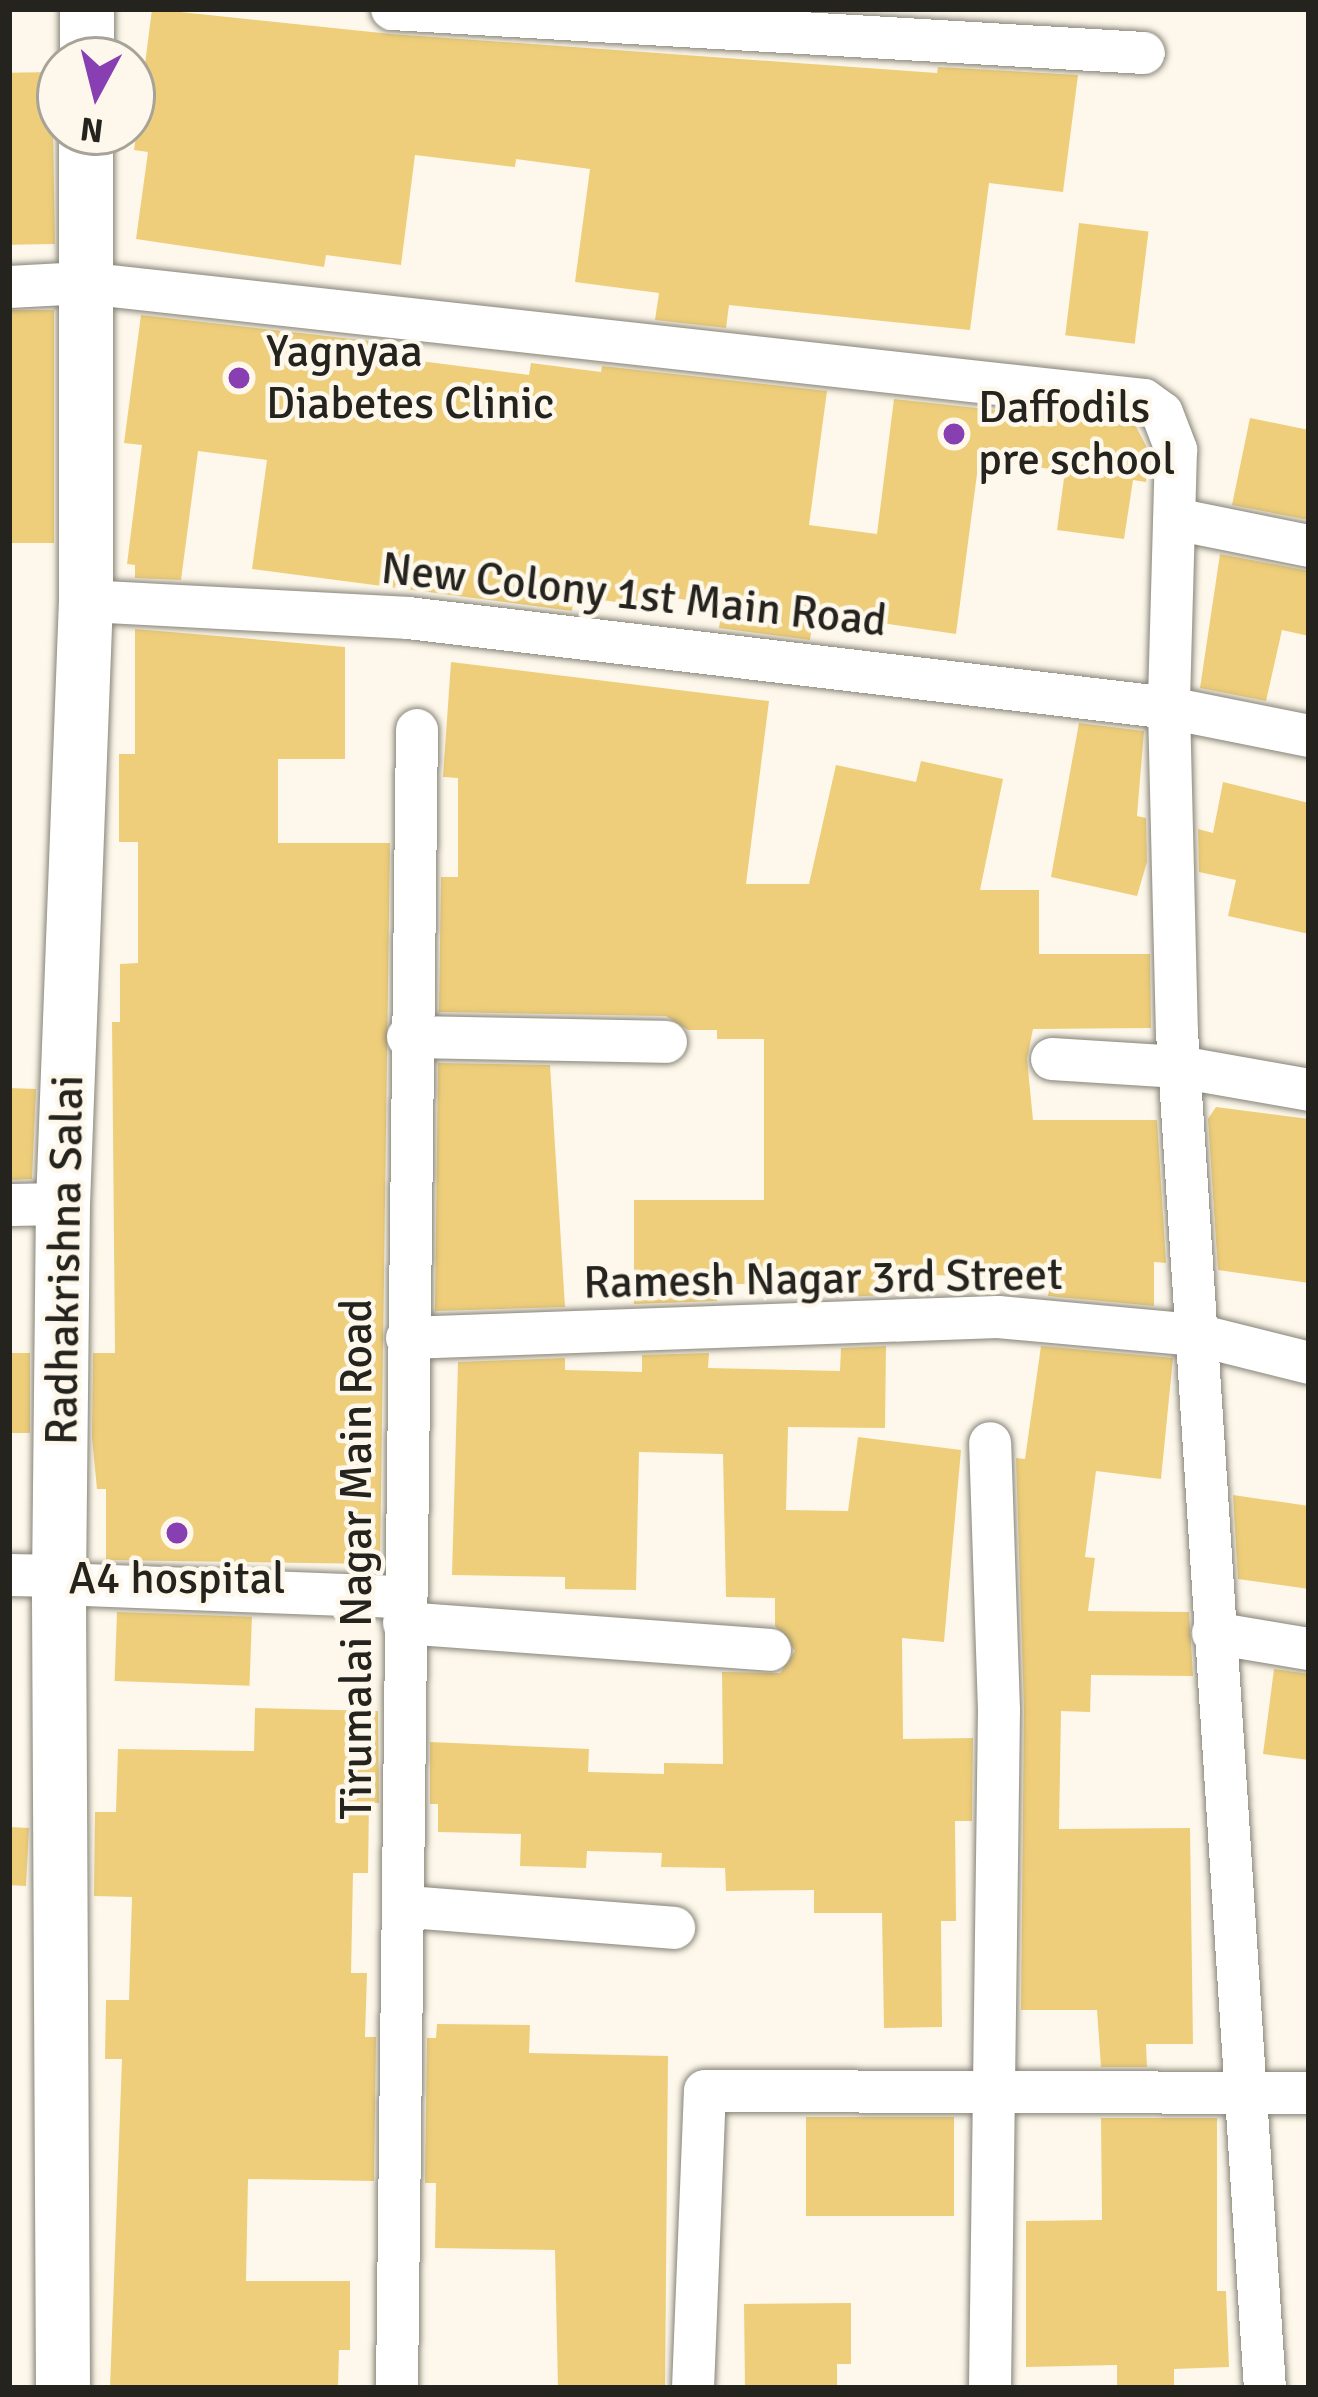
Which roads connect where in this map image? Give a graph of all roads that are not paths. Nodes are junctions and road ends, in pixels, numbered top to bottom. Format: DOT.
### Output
graph roads {
  1 [pos="392,9"];
  2 [pos="903,25"];
  3 [pos="1144,53"];
  4 [pos="86,156"];
  5 [pos="84,283"];
  6 [pos="9,287"];
  7 [pos="1174,519"];
  8 [pos="1309,546"];
  9 [pos="86,601"];
  10 [pos="1169,708"];
  11 [pos="417,730"];
  12 [pos="1309,736"];
  13 [pos="408,1037"];
  14 [pos="665,1042"];
  15 [pos="1052,1059"];
  16 [pos="1178,1067"];
  17 [pos="1309,1090"];
  18 [pos="63,1204"];
  19 [pos="9,1205"];
  20 [pos="1197,1335"];
  21 [pos="407,1338"];
  22 [pos="1309,1363"];
  23 [pos="991,1443"];
  24 [pos="42,1578"];
  25 [pos="404,1610"];
  26 [pos="1213,1633"];
  27 [pos="1309,1648"];
  28 [pos="770,1650"];
  29 [pos="409,1907"];
  30 [pos="674,1928"];
  31 [pos="992,2089"];
  32 [pos="1250,2090"];
  33 [pos="1309,2093"];
  34 [pos="64,2388"];
  35 [pos="398,2388"];
  36 [pos="693,2388"];
  37 [pos="990,2388"];
  38 [pos="1265,2388"];
  1 -- 2 [label="street"];
  2 -- 3 [label="street"];
  4 -- 5 [label="street, Radhakrishna Salai"];
  5 -- 6 [label="street"];
  5 -- 7 [label="street"];
  5 -- 9 [label="street, Radhakrishna Salai"];
  7 -- 8 [label="street"];
  7 -- 10 [label="street"];
  9 -- 10 [label="street, New Colony 1st Main Road"];
  9 -- 18 [label="street, Radhakrishna Salai"];
  10 -- 12 [label="street, New Colony 1st Main Road"];
  10 -- 16 [label="street"];
  11 -- 13 [label="street, Tirumalai Nagar Main Road"];
  13 -- 14 [label="street"];
  13 -- 21 [label="street, Tirumalai Nagar Main Road"];
  15 -- 16 [label="street"];
  16 -- 17 [label="street"];
  16 -- 20 [label="street"];
  18 -- 19 [label="street"];
  18 -- 24 [label="street, Radhakrishna Salai"];
  20 -- 21 [label="street, Ramesh Nagar 3rd Street"];
  20 -- 22 [label="street, Ramesh Nagar 3rd Street"];
  20 -- 26 [label="street"];
  21 -- 25 [label="street, Tirumalai Nagar Main Road"];
  23 -- 31 [label="street"];
  24 -- 25 [label="street"];
  24 -- 34 [label="street, Radhakrishna Salai"];
  25 -- 28 [label="street"];
  25 -- 29 [label="street, Tirumalai Nagar Main Road"];
  26 -- 27 [label="street"];
  26 -- 32 [label="street"];
  29 -- 30 [label="street"];
  29 -- 35 [label="street, Tirumalai Nagar Main Road"];
  31 -- 32 [label="street"];
  31 -- 36 [label="street"];
  31 -- 37 [label="street"];
  32 -- 33 [label="street"];
  32 -- 38 [label="street"];
}
